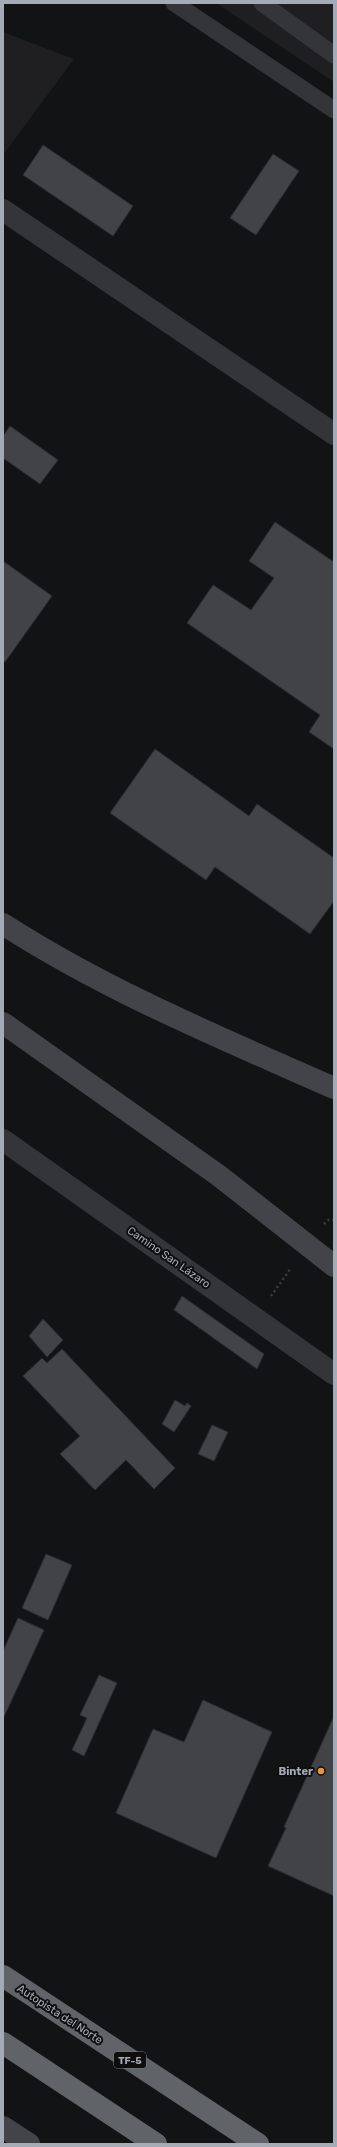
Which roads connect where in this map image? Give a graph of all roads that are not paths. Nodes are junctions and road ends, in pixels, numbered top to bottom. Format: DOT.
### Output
graph roads {
  1 [pos="174,3"];
  2 [pos="262,3"];
  3 [pos="334,55"];
  4 [pos="334,110"];
  5 [pos="3,210"];
  6 [pos="334,434"];
  7 [pos="3,924"];
  8 [pos="3,1022"];
  9 [pos="334,1088"];
  10 [pos="3,1140"];
  11 [pos="334,1266"];
  12 [pos="334,1374"];
  13 [pos="3,1976"];
  14 [pos="3,2043"];
  15 [pos="3,2127"];
  16 [pos="29,2144"];
  17 [pos="156,2144"];
  18 [pos="258,2144"];
  1 -- 4 [label="lane"];
  2 -- 3 [label="lane"];
  5 -- 6 [label="street"];
  7 -- 9 [label="main road"];
  8 -- 11 [label="main road"];
  10 -- 12 [label="street, Camino San Lázaro"];
  13 -- 18 [label="highway, Autopista del Norte / TF-5"];
  14 -- 17 [label="highway"];
  15 -- 16 [label="main road"];
}
